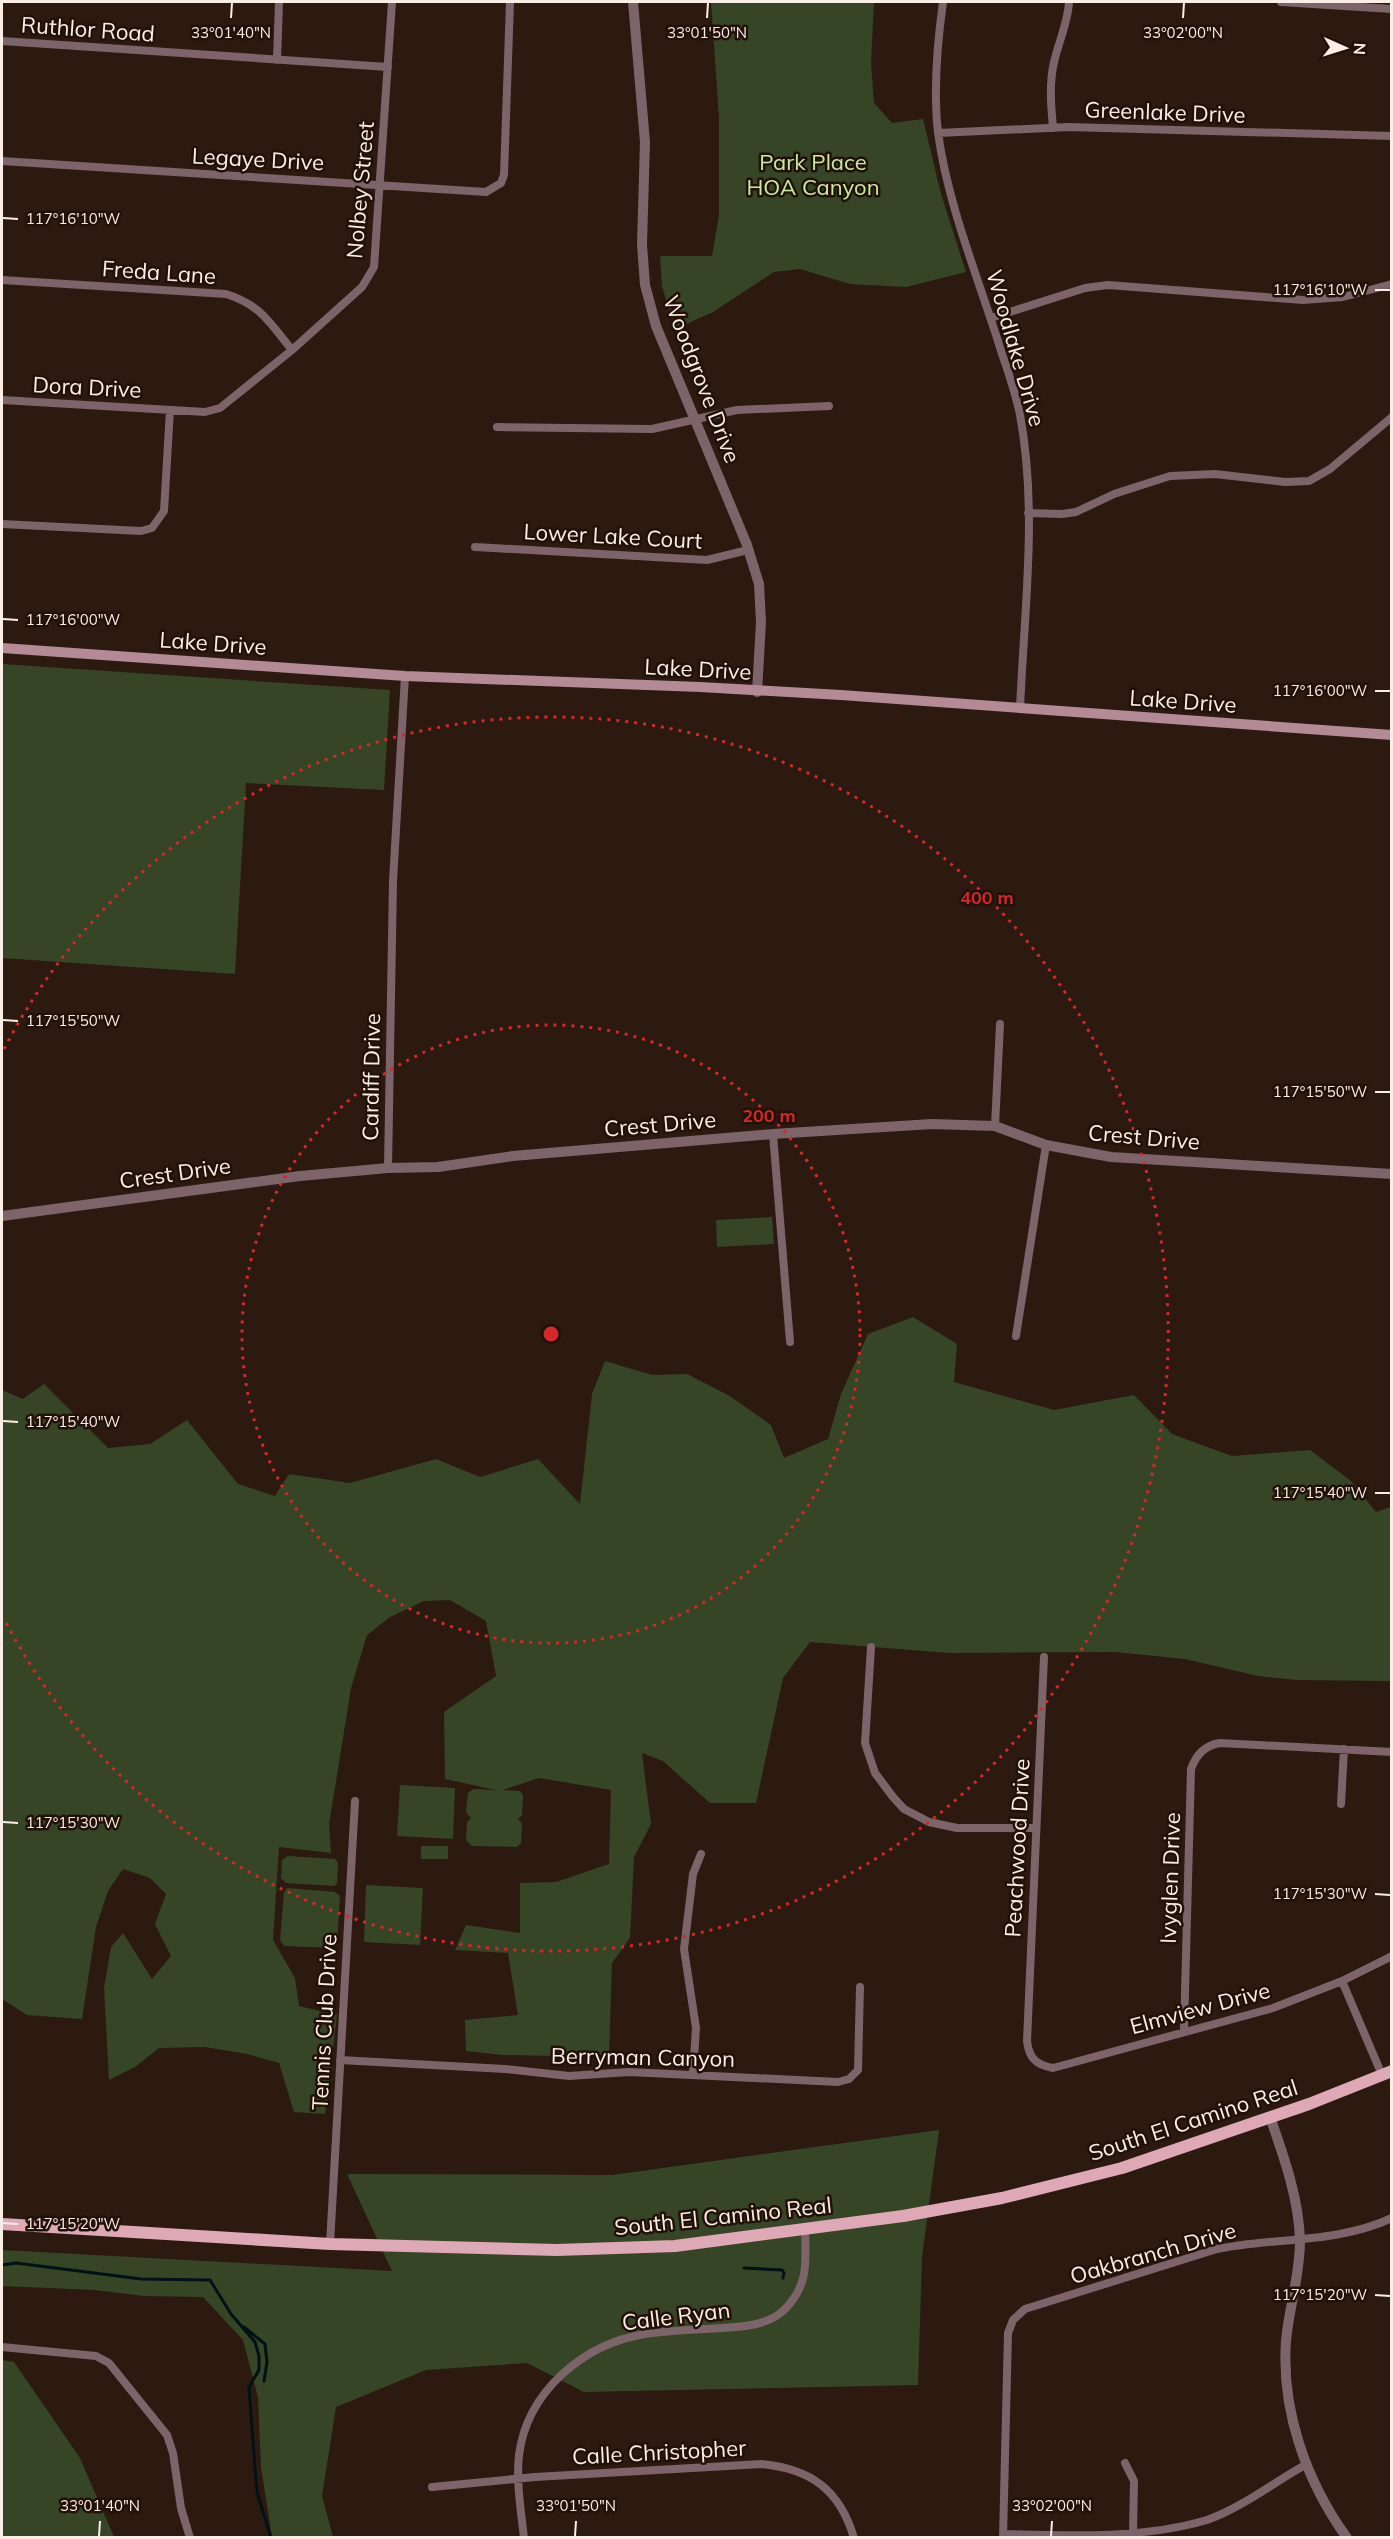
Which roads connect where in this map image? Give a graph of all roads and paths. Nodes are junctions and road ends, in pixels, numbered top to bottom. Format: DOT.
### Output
graph roads {
  1 [pos="279,2"];
  2 [pos="392,2"];
  3 [pos="510,2"];
  4 [pos="633,2"];
  5 [pos="943,2"];
  6 [pos="1069,2"];
  7 [pos="1281,2"];
  8 [pos="1392,9"];
  9 [pos="2,41"];
  10 [pos="277,60"];
  11 [pos="388,67"];
  12 [pos="1053,128"];
  13 [pos="938,133"];
  14 [pos="1392,136"];
  15 [pos="2,162"];
  16 [pos="381,184"];
  17 [pos="2,280"];
  18 [pos="1392,284"];
  19 [pos="991,318"];
  20 [pos="292,350"];
  21 [pos="2,400"];
  22 [pos="829,406"];
  23 [pos="170,410"];
  24 [pos="1392,417"];
  25 [pos="696,419"];
  26 [pos="497,427"];
  27 [pos="1028,513"];
  28 [pos="2,524"];
  29 [pos="475,547"];
  30 [pos="748,549"];
  31 [pos="2,648"];
  32 [pos="405,676"];
  33 [pos="757,692"];
  34 [pos="1020,709"];
  35 [pos="1392,735"];
  36 [pos="1000,1024"];
  37 [pos="995,1126"];
  38 [pos="773,1134"];
  39 [pos="1046,1146"];
  40 [pos="388,1168"];
  41 [pos="1392,1173"];
  42 [pos="2,1216"];
  43 [pos="1016,1336"];
  44 [pos="790,1342"];
  45 [pos="871,1647"];
  46 [pos="1044,1657"];
  47 [pos="1344,1749"];
  48 [pos="1392,1752"];
  49 [pos="355,1801"];
  50 [pos="1341,1804"];
  51 [pos="1036,1828"];
  52 [pos="701,1854"];
  53 [pos="1392,1956"];
  54 [pos="1342,1981"];
  55 [pos="860,1987"];
  56 [pos="1184,2030"];
  57 [pos="1027,2041"];
  58 [pos="340,2060"];
  59 [pos="1387,2073"];
  60 [pos="693,2074"];
  61 [pos="1270,2117"];
  62 [pos="1392,2218"];
  63 [pos="2,2224"];
  64 [pos="805,2230"];
  65 [pos="1300,2240"];
  66 [pos="330,2244"];
  67 [pos="2,2347"];
  68 [pos="1125,2463"];
  69 [pos="1307,2464"];
  70 [pos="519,2478"];
  71 [pos="432,2487"];
  72 [pos="1133,2535"];
  73 [pos="1004,2536"];
  74 [pos="190,2538"];
  75 [pos="524,2538"];
  76 [pos="855,2538"];
  77 [pos="1347,2538"];
  1 -- 10 [label="street"];
  2 -- 11 [label="street, Nolbey Street"];
  3 -- 16 [label="street, Legaye Drive"];
  4 -- 25 [label="street, Woodgrove Drive"];
  5 -- 13 [label="street, Woodlake Drive"];
  6 -- 12 [label="street"];
  7 -- 8 [label="street"];
  9 -- 10 [label="street, Ruthlor Road"];
  10 -- 11 [label="street, Ruthlor Road"];
  11 -- 16 [label="street, Nolbey Street"];
  12 -- 13 [label="street, Greenlake Drive"];
  12 -- 14 [label="street, Greenlake Drive"];
  13 -- 19 [label="street, Woodlake Drive"];
  15 -- 16 [label="street, Legaye Drive"];
  16 -- 20 [label="street, Nolbey Street"];
  17 -- 20 [label="street, Freda Lane"];
  18 -- 19 [label="street"];
  19 -- 27 [label="street, Woodlake Drive"];
  20 -- 23 [label="street, Nolbey Street"];
  21 -- 23 [label="street, Dora Drive"];
  22 -- 25 [label="street"];
  23 -- 28 [label="street"];
  24 -- 27 [label="street"];
  25 -- 26 [label="street"];
  25 -- 30 [label="street, Woodgrove Drive"];
  27 -- 34 [label="street, Woodlake Drive"];
  29 -- 30 [label="street, Lower Lake Court"];
  30 -- 33 [label="street, Woodgrove Drive"];
  31 -- 32 [label="main road, Lake Drive"];
  32 -- 33 [label="main road, Lake Drive"];
  32 -- 40 [label="street, Cardiff Drive"];
  33 -- 34 [label="main road, Lake Drive"];
  34 -- 35 [label="main road, Lake Drive"];
  36 -- 37 [label="street"];
  37 -- 38 [label="street, Crest Drive"];
  37 -- 39 [label="street, Crest Drive"];
  38 -- 40 [label="street, Crest Drive"];
  38 -- 44 [label="street"];
  39 -- 41 [label="street, Crest Drive"];
  39 -- 43 [label="street"];
  40 -- 42 [label="street, Crest Drive"];
  45 -- 51 [label="street"];
  46 -- 51 [label="street, Peachwood Drive"];
  47 -- 48 [label="street"];
  47 -- 50 [label="street"];
  47 -- 56 [label="street, Ivyglen Drive"];
  49 -- 58 [label="street, Tennis Club Drive"];
  51 -- 57 [label="street, Peachwood Drive"];
  52 -- 60 [label="street"];
  53 -- 54 [label="street, Elmview Drive"];
  54 -- 56 [label="street, Elmview Drive"];
  54 -- 59 [label="street"];
  55 -- 60 [label="street, Berryman Canyon"];
  56 -- 57 [label="street, Elmview Drive"];
  58 -- 60 [label="street, Berryman Canyon"];
  58 -- 66 [label="street, Tennis Club Drive"];
  59 -- 61 [label="main road, South El Camino Real"];
  61 -- 64 [label="main road, South El Camino Real"];
  61 -- 65 [label="street"];
  62 -- 65 [label="street, Oakbranch Drive"];
  63 -- 66 [label="main road, South El Camino Real"];
  64 -- 66 [label="main road, South El Camino Real"];
  64 -- 70 [label="street, Calle Ryan"];
  65 -- 69 [label="street"];
  65 -- 73 [label="street, Oakbranch Drive"];
  67 -- 74 [label="street"];
  68 -- 72 [label="street"];
  69 -- 72 [label="street"];
  69 -- 77 [label="street"];
  70 -- 71 [label="street, Calle Christopher"];
  70 -- 75 [label="street, Calle Ryan"];
  70 -- 76 [label="street, Calle Christopher"];
  72 -- 73 [label="street"];
}
